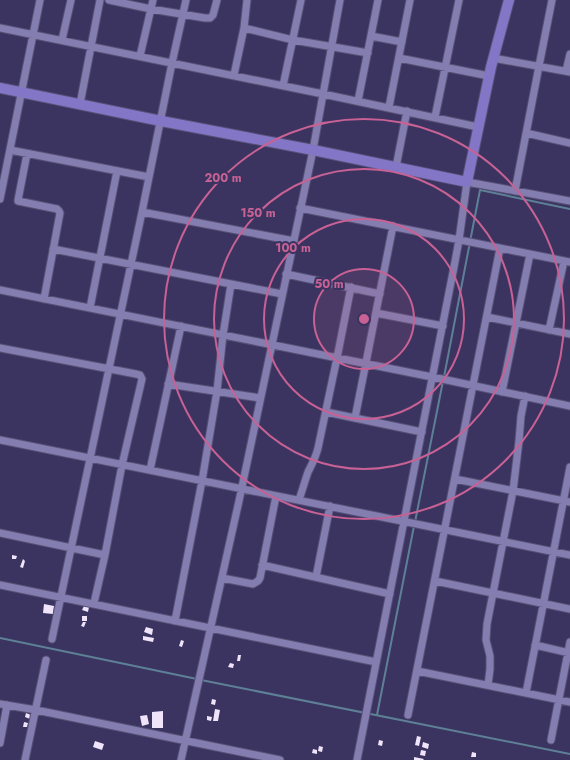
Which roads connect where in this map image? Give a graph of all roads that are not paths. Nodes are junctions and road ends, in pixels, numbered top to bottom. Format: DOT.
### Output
graph roads {
  1 [pos="40,0"];
  2 [pos="71,0"];
  3 [pos="100,0"];
  4 [pos="109,0"];
  5 [pos="152,0"];
  6 [pos="186,0"];
  7 [pos="217,0"];
  8 [pos="247,0"];
  9 [pos="301,0"];
  10 [pos="340,0"];
  11 [pos="378,0"];
  12 [pos="410,0"];
  13 [pos="459,0"];
  14 [pos="509,0"];
  15 [pos="552,0"];
  16 [pos="151,9"];
  17 [pos="183,15"];
  18 [pos="0,28"];
  19 [pos="244,28"];
  20 [pos="33,34"];
  21 [pos="371,36"];
  22 [pos="62,40"];
  23 [pos="294,40"];
  24 [pos="402,42"];
  25 [pos="91,46"];
  26 [pos="332,46"];
  27 [pos="368,54"];
  28 [pos="570,54"];
  29 [pos="140,56"];
  30 [pos="399,58"];
  31 [pos="493,58"];
  32 [pos="172,63"];
  33 [pos="539,66"];
  34 [pos="446,67"];
  35 [pos="568,71"];
  36 [pos="234,76"];
  37 [pos="489,76"];
  38 [pos="283,86"];
  39 [pos="0,88"];
  40 [pos="22,92"];
  41 [pos="323,94"];
  42 [pos="358,101"];
  43 [pos="80,104"];
  44 [pos="389,107"];
  45 [pos="407,111"];
  46 [pos="436,117"];
  47 [pos="161,121"];
  48 [pos="478,127"];
  49 [pos="526,133"];
  50 [pos="570,143"];
  51 [pos="10,150"];
  52 [pos="313,150"];
  53 [pos="27,154"];
  54 [pos="396,167"];
  55 [pos="117,171"];
  56 [pos="149,177"];
  57 [pos="467,182"];
  58 [pos="515,191"];
  59 [pos="0,199"];
  60 [pos="570,201"];
  61 [pos="300,208"];
  62 [pos="142,212"];
  63 [pos="393,226"];
  64 [pos="459,240"];
  65 [pos="294,241"];
  66 [pos="500,248"];
  67 [pos="53,249"];
  68 [pos="530,254"];
  69 [pos="99,258"];
  70 [pos="567,262"];
  71 [pos="131,264"];
  72 [pos="286,274"];
  73 [pos="232,284"];
  74 [pos="351,287"];
  75 [pos="0,290"];
  76 [pos="282,294"];
  77 [pos="380,294"];
  78 [pos="44,299"];
  79 [pos="90,308"];
  80 [pos="376,313"];
  81 [pos="120,314"];
  82 [pos="487,317"];
  83 [pos="516,323"];
  84 [pos="181,326"];
  85 [pos="443,326"];
  86 [pos="549,330"];
  87 [pos="570,334"];
  88 [pos="223,335"];
  89 [pos="272,344"];
  90 [pos="0,348"];
  91 [pos="337,358"];
  92 [pos="366,364"];
  93 [pos="109,368"];
  94 [pos="433,377"];
  95 [pos="168,384"];
  96 [pos="473,386"];
  97 [pos="217,391"];
  98 [pos="502,392"];
  99 [pos="525,396"];
  100 [pos="260,398"];
  101 [pos="570,406"];
  102 [pos="326,412"];
  103 [pos="355,418"];
  104 [pos="422,432"];
  105 [pos="0,440"];
  106 [pos="90,458"];
  107 [pos="122,465"];
  108 [pos="570,467"];
  109 [pos="150,470"];
  110 [pos="455,479"];
  111 [pos="202,481"];
  112 [pos="241,489"];
  113 [pos="514,490"];
  114 [pos="276,496"];
  115 [pos="299,500"];
  116 [pos="567,501"];
  117 [pos="330,506"];
  118 [pos="404,521"];
  119 [pos="445,529"];
  120 [pos="0,533"];
  121 [pos="503,541"];
  122 [pos="71,548"];
  123 [pos="554,552"];
  124 [pos="570,555"];
  125 [pos="105,556"];
  126 [pos="262,565"];
  127 [pos="316,577"];
  128 [pos="222,578"];
  129 [pos="434,581"];
  130 [pos="0,585"];
  131 [pos="493,593"];
  132 [pos="390,594"];
  133 [pos="61,597"];
  134 [pos="94,603"];
  135 [pos="543,604"];
  136 [pos="570,609"];
  137 [pos="175,621"];
  138 [pos="210,628"];
  139 [pos="52,639"];
  140 [pos="570,642"];
  141 [pos="535,645"];
  142 [pos="569,652"];
  143 [pos="46,660"];
  144 [pos="376,662"];
  145 [pos="417,671"];
  146 [pos="488,685"];
  147 [pos="526,693"];
  148 [pos="559,700"];
  149 [pos="570,702"];
  150 [pos="4,705"];
  151 [pos="36,710"];
  152 [pos="408,715"];
  153 [pos="551,740"];
  154 [pos="186,741"];
  155 [pos="0,743"];
  156 [pos="25,760"];
  157 [pos="181,760"];
  158 [pos="280,760"];
  159 [pos="357,760"];
  1 -- 20 [label="street"];
  2 -- 22 [label="street"];
  3 -- 25 [label="street"];
  4 -- 16 [label="street"];
  5 -- 16 [label="street"];
  6 -- 17 [label="street"];
  7 -- 17 [label="street"];
  8 -- 19 [label="street"];
  9 -- 23 [label="street"];
  10 -- 26 [label="street"];
  11 -- 21 [label="street"];
  12 -- 24 [label="street"];
  13 -- 34 [label="street"];
  14 -- 31 [label="main road"];
  15 -- 33 [label="street"];
  16 -- 17 [label="street"];
  16 -- 29 [label="street"];
  17 -- 32 [label="street"];
  18 -- 20 [label="street"];
  19 -- 23 [label="street"];
  19 -- 36 [label="street"];
  20 -- 22 [label="street"];
  20 -- 40 [label="street"];
  21 -- 24 [label="street"];
  21 -- 27 [label="street"];
  22 -- 25 [label="street"];
  23 -- 26 [label="street"];
  23 -- 38 [label="street"];
  24 -- 30 [label="street"];
  25 -- 29 [label="street"];
  25 -- 43 [label="street"];
  26 -- 27 [label="street"];
  26 -- 41 [label="street"];
  27 -- 42 [label="street"];
  28 -- 35 [label="street"];
  29 -- 32 [label="street"];
  30 -- 34 [label="street"];
  30 -- 44 [label="street"];
  31 -- 33 [label="street"];
  31 -- 37 [label="main road"];
  32 -- 36 [label="street"];
  32 -- 47 [label="street"];
  33 -- 35 [label="street"];
  33 -- 49 [label="street"];
  34 -- 37 [label="street"];
  34 -- 46 [label="street"];
  36 -- 38 [label="street"];
  37 -- 48 [label="main road"];
  38 -- 41 [label="street"];
  39 -- 40 [label="main road"];
  40 -- 43 [label="main road"];
  40 -- 51 [label="street"];
  41 -- 42 [label="street"];
  41 -- 52 [label="street"];
  42 -- 44 [label="street"];
  43 -- 47 [label="main road"];
  44 -- 45 [label="street"];
  45 -- 46 [label="street"];
  45 -- 54 [label="street"];
  46 -- 48 [label="street"];
  47 -- 52 [label="main road"];
  47 -- 56 [label="street"];
  48 -- 57 [label="main road"];
  49 -- 50 [label="street"];
  49 -- 58 [label="street"];
  51 -- 53 [label="street"];
  51 -- 59 [label="street"];
  52 -- 54 [label="main road"];
  52 -- 61 [label="street"];
  53 -- 55 [label="street"];
  53 -- 67 [label="street"];
  54 -- 57 [label="main road"];
  55 -- 56 [label="street"];
  55 -- 69 [label="street"];
  56 -- 62 [label="street"];
  57 -- 58 [label="street"];
  57 -- 64 [label="street"];
  58 -- 60 [label="street"];
  61 -- 63 [label="street"];
  61 -- 65 [label="street"];
  62 -- 65 [label="street"];
  62 -- 71 [label="street"];
  63 -- 64 [label="street"];
  63 -- 77 [label="street"];
  64 -- 66 [label="street"];
  64 -- 85 [label="street"];
  65 -- 72 [label="street"];
  66 -- 68 [label="street"];
  66 -- 82 [label="street"];
  67 -- 69 [label="street"];
  67 -- 78 [label="street"];
  68 -- 70 [label="street"];
  68 -- 83 [label="street"];
  69 -- 71 [label="street"];
  69 -- 79 [label="street"];
  70 -- 86 [label="street"];
  71 -- 73 [label="street"];
  71 -- 81 [label="street"];
  72 -- 74 [label="street"];
  72 -- 76 [label="street"];
  73 -- 76 [label="street"];
  73 -- 88 [label="street"];
  74 -- 77 [label="street"];
  74 -- 91 [label="street"];
  75 -- 78 [label="street"];
  76 -- 89 [label="street"];
  77 -- 80 [label="street"];
  78 -- 79 [label="street"];
  79 -- 81 [label="street"];
  80 -- 85 [label="street"];
  80 -- 92 [label="street"];
  81 -- 84 [label="street"];
  81 -- 93 [label="street"];
  82 -- 83 [label="street"];
  82 -- 96 [label="street"];
  83 -- 86 [label="street"];
  83 -- 98 [label="street"];
  84 -- 88 [label="street"];
  84 -- 95 [label="street"];
  85 -- 94 [label="street"];
  86 -- 87 [label="street"];
  88 -- 89 [label="street"];
  88 -- 97 [label="street"];
  89 -- 91 [label="street"];
  89 -- 100 [label="street"];
  90 -- 93 [label="street"];
  91 -- 92 [label="street"];
  91 -- 102 [label="street"];
  92 -- 94 [label="street"];
  92 -- 103 [label="street"];
  93 -- 106 [label="street"];
  93 -- 107 [label="street"];
  94 -- 96 [label="street"];
  94 -- 104 [label="street"];
  95 -- 97 [label="street"];
  95 -- 109 [label="street"];
  96 -- 98 [label="street"];
  96 -- 110 [label="street"];
  97 -- 100 [label="street"];
  97 -- 111 [label="street"];
  98 -- 99 [label="street"];
  99 -- 101 [label="street"];
  99 -- 113 [label="street"];
  100 -- 112 [label="street"];
  102 -- 103 [label="street"];
  102 -- 115 [label="street"];
  103 -- 104 [label="street"];
  104 -- 118 [label="street"];
  105 -- 106 [label="street"];
  106 -- 107 [label="street"];
  106 -- 122 [label="street"];
  107 -- 109 [label="street"];
  107 -- 125 [label="street"];
  108 -- 116 [label="street"];
  109 -- 111 [label="street"];
  110 -- 113 [label="street"];
  110 -- 119 [label="street"];
  111 -- 112 [label="street"];
  111 -- 137 [label="street"];
  112 -- 114 [label="street"];
  112 -- 128 [label="street"];
  113 -- 116 [label="street"];
  113 -- 121 [label="street"];
  114 -- 115 [label="street"];
  114 -- 126 [label="street"];
  115 -- 117 [label="street"];
  116 -- 123 [label="street"];
  117 -- 118 [label="street"];
  117 -- 127 [label="street"];
  118 -- 119 [label="street"];
  118 -- 132 [label="street"];
  119 -- 121 [label="street"];
  119 -- 129 [label="street"];
  120 -- 122 [label="street"];
  121 -- 123 [label="street"];
  121 -- 131 [label="street"];
  122 -- 125 [label="street"];
  122 -- 133 [label="street"];
  123 -- 124 [label="street"];
  123 -- 135 [label="street"];
  125 -- 134 [label="street"];
  126 -- 127 [label="street"];
  126 -- 128 [label="street"];
  127 -- 132 [label="street"];
  128 -- 138 [label="street"];
  129 -- 131 [label="street"];
  129 -- 145 [label="street"];
  130 -- 133 [label="street"];
  131 -- 135 [label="street"];
  131 -- 146 [label="street"];
  132 -- 144 [label="street"];
  133 -- 134 [label="street"];
  133 -- 139 [label="street"];
  134 -- 137 [label="street"];
  135 -- 136 [label="street"];
  135 -- 141 [label="street"];
  137 -- 138 [label="street"];
  138 -- 144 [label="street"];
  138 -- 154 [label="street"];
  140 -- 142 [label="street"];
  141 -- 142 [label="street"];
  141 -- 147 [label="street"];
  142 -- 148 [label="street"];
  143 -- 151 [label="street"];
  144 -- 159 [label="street"];
  145 -- 146 [label="street"];
  145 -- 152 [label="street"];
  146 -- 147 [label="street"];
  147 -- 148 [label="street"];
  148 -- 149 [label="street"];
  148 -- 153 [label="street"];
  150 -- 151 [label="street"];
  150 -- 155 [label="street"];
  151 -- 154 [label="street"];
  151 -- 156 [label="street"];
  154 -- 157 [label="street"];
  154 -- 158 [label="street"];
}
